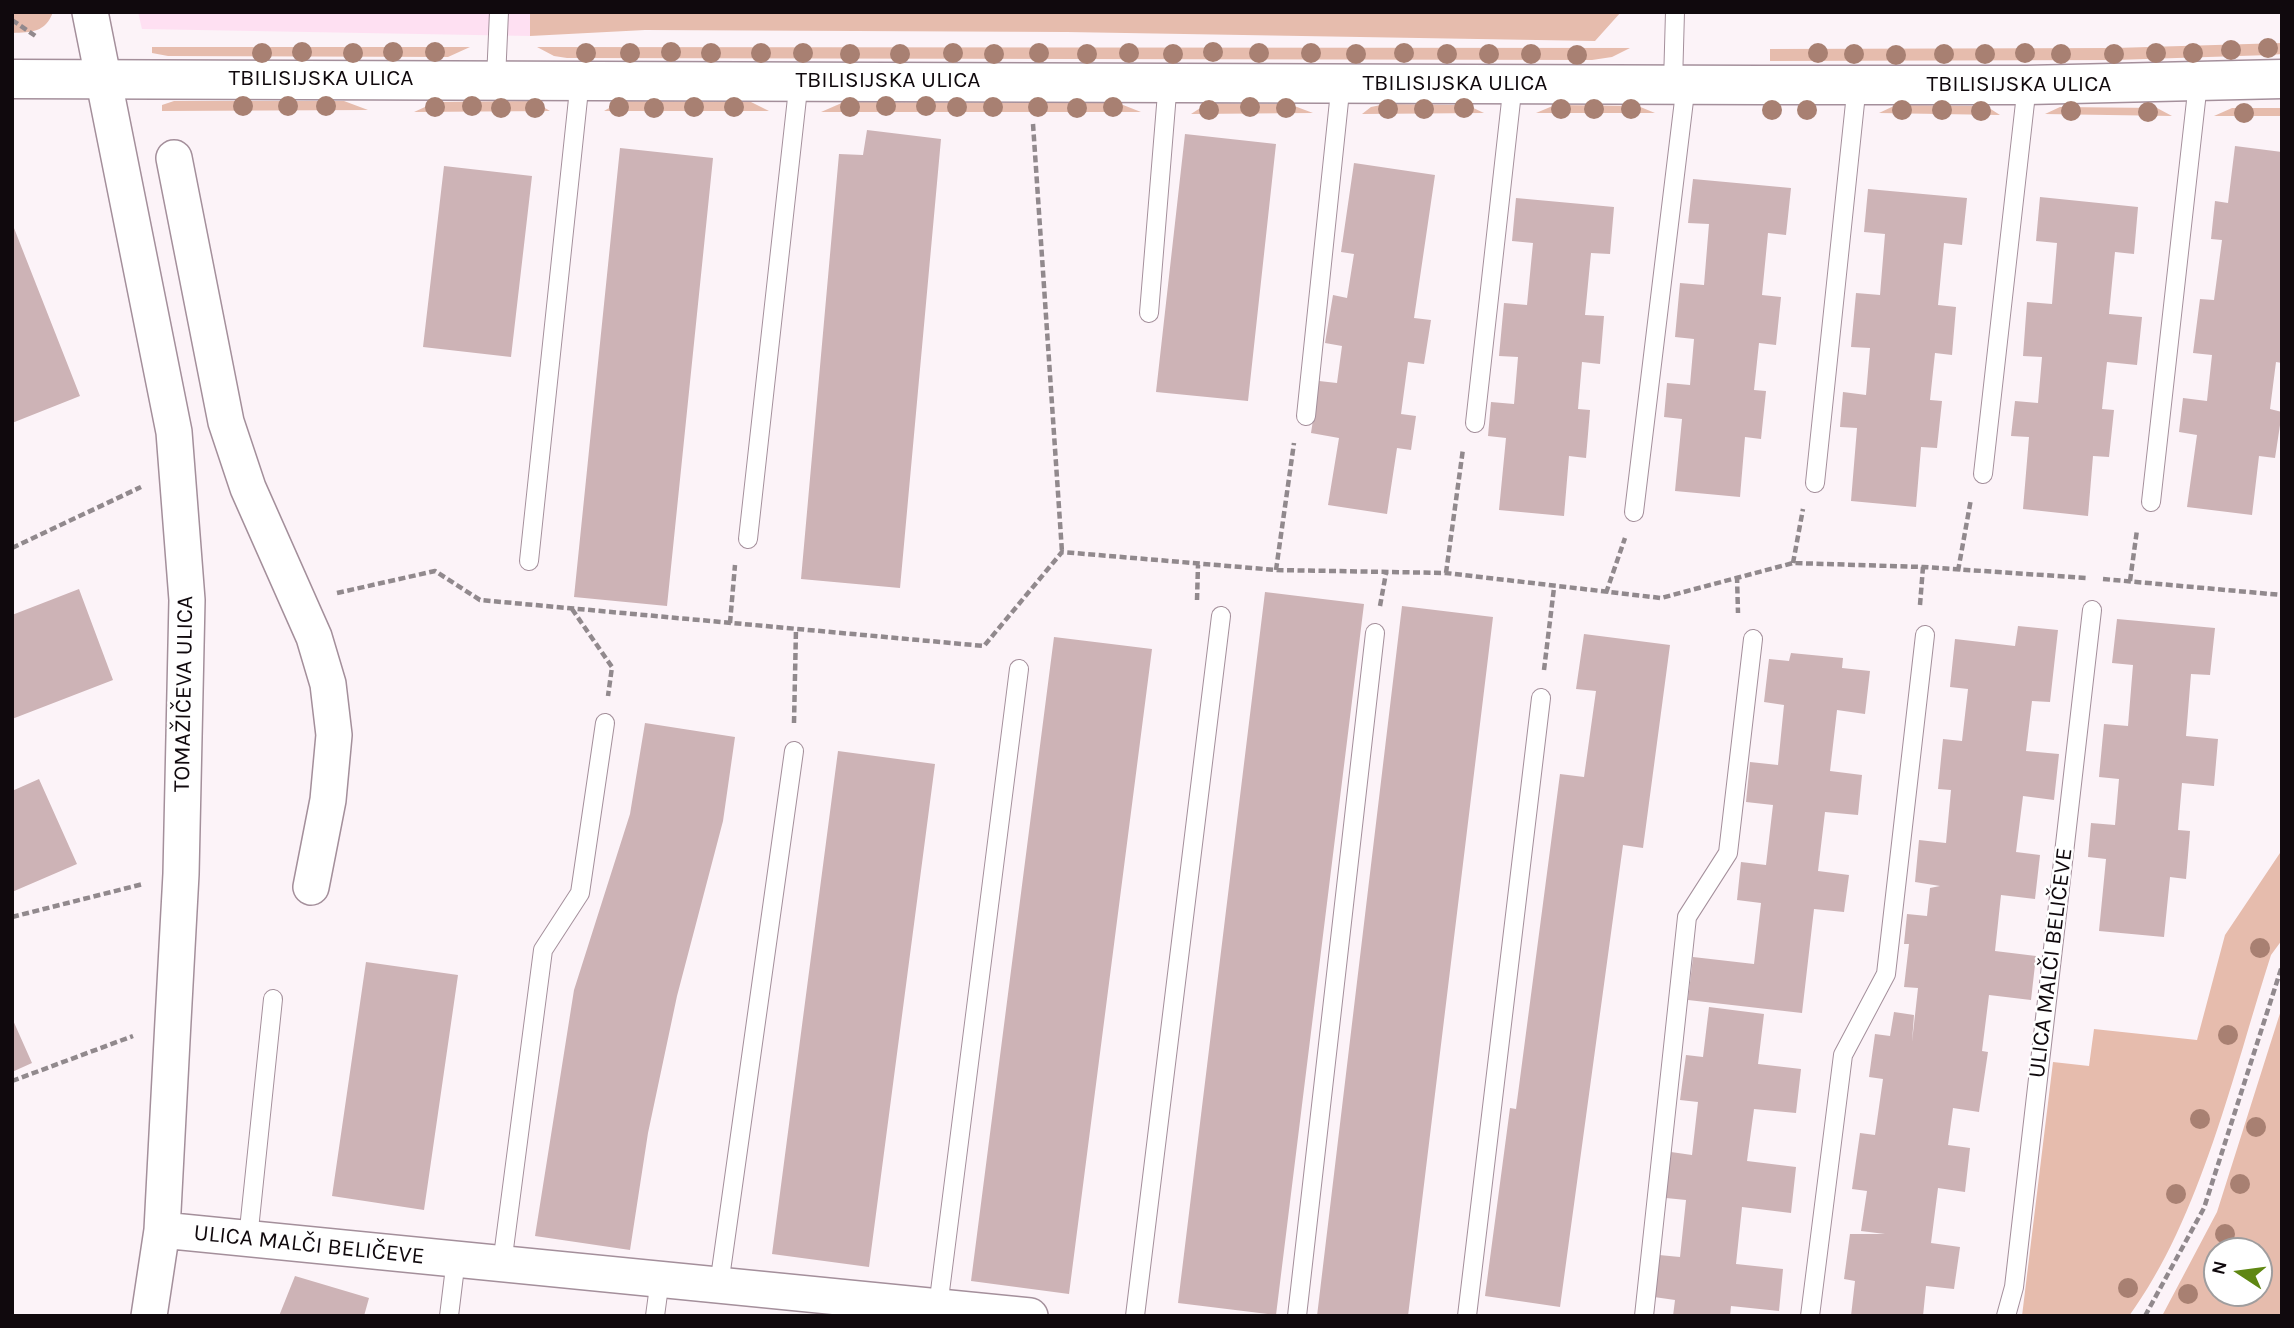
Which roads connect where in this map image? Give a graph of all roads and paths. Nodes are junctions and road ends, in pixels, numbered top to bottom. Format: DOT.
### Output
graph roads {
  1 [pos="90,12"];
  2 [pos="499,12"];
  3 [pos="1675,12"];
  4 [pos="12,20"];
  5 [pos="39,39"];
  6 [pos="103,78"];
  7 [pos="12,79"];
  8 [pos="496,79"];
  9 [pos="2282,79"];
  10 [pos="580,80"];
  11 [pos="799,80"];
  12 [pos="1168,81"];
  13 [pos="1341,82"];
  14 [pos="1513,83"];
  15 [pos="2198,83"];
  16 [pos="1680,84"];
  17 [pos="1857,84"];
  18 [pos="2027,85"];
  19 [pos="1033,119"];
  20 [pos="174,158"];
  21 [pos="1149,313"];
  22 [pos="1306,416"];
  23 [pos="226,422"];
  24 [pos="1475,422"];
  25 [pos="174,432"];
  26 [pos="178,471"];
  27 [pos="1983,474"];
  28 [pos="1815,483"];
  29 [pos="2151,502"];
  30 [pos="1634,512"];
  31 [pos="748,539"];
  32 [pos="12,548"];
  33 [pos="1062,552"];
  34 [pos="529,561"];
  35 [pos="1793,563"];
  36 [pos="1923,567"];
  37 [pos="1276,570"];
  38 [pos="1958,571"];
  39 [pos="1446,573"];
  40 [pos="1737,576"];
  41 [pos="2130,581"];
  42 [pos="1554,588"];
  43 [pos="1606,593"];
  44 [pos="2282,595"];
  45 [pos="298,602"];
  46 [pos="572,609"];
  47 [pos="2092,610"];
  48 [pos="1221,616"];
  49 [pos="730,623"];
  50 [pos="796,629"];
  51 [pos="1375,634"];
  52 [pos="1925,635"];
  53 [pos="1753,639"];
  54 [pos="1019,669"];
  55 [pos="1541,698"];
  56 [pos="605,723"];
  57 [pos="794,751"];
  58 [pos="181,874"];
  59 [pos="311,887"];
  60 [pos="12,917"];
  61 [pos="2282,966"];
  62 [pos="274,999"];
  63 [pos="173,1021"];
  64 [pos="12,1081"];
  65 [pos="162,1230"];
  66 [pos="248,1239"];
  67 [pos="456,1259"];
  68 [pos="502,1264"];
  69 [pos="660,1279"];
  70 [pos="719,1285"];
  71 [pos="938,1307"];
  72 [pos="886,1309"];
  73 [pos="149,1316"];
  74 [pos="449,1316"];
  75 [pos="655,1316"];
  76 [pos="1030,1316"];
  77 [pos="1135,1316"];
  78 [pos="1297,1316"];
  79 [pos="1467,1316"];
  80 [pos="1644,1316"];
  81 [pos="1810,1316"];
  82 [pos="2006,1316"];
  83 [pos="2145,1316"];
  1 -- 6 [label="street"];
  2 -- 8 [label="lane"];
  3 -- 16 [label="lane"];
  4 -- 5 [label="path"];
  6 -- 7 [label="street, TBILISIJSKA ULICA"];
  6 -- 8 [label="street, TBILISIJSKA ULICA"];
  6 -- 25 [label="street, TOMAŽIČEVA ULICA"];
  8 -- 10 [label="street, TBILISIJSKA ULICA"];
  9 -- 15 [label="street, TBILISIJSKA ULICA"];
  10 -- 11 [label="street, TBILISIJSKA ULICA"];
  10 -- 34 [label="lane"];
  11 -- 12 [label="street, TBILISIJSKA ULICA"];
  11 -- 31 [label="lane"];
  12 -- 13 [label="street, TBILISIJSKA ULICA"];
  12 -- 21 [label="lane"];
  13 -- 14 [label="street, TBILISIJSKA ULICA"];
  13 -- 22 [label="lane"];
  14 -- 16 [label="street, TBILISIJSKA ULICA"];
  14 -- 24 [label="lane"];
  15 -- 18 [label="street, TBILISIJSKA ULICA"];
  15 -- 29 [label="lane"];
  16 -- 17 [label="street, TBILISIJSKA ULICA"];
  16 -- 30 [label="lane"];
  17 -- 18 [label="street, TBILISIJSKA ULICA"];
  17 -- 28 [label="lane"];
  18 -- 27 [label="lane"];
  19 -- 33 [label="path"];
  20 -- 23 [label="street"];
  22 -- 37 [label="path"];
  23 -- 25 [label="street"];
  23 -- 45 [label="street"];
  24 -- 39 [label="path"];
  25 -- 26 [label="street, TOMAŽIČEVA ULICA"];
  26 -- 32 [label="path"];
  26 -- 58 [label="street, TOMAŽIČEVA ULICA"];
  27 -- 38 [label="path"];
  28 -- 35 [label="path"];
  29 -- 41 [label="path"];
  30 -- 43 [label="path"];
  31 -- 49 [label="path"];
  33 -- 37 [label="path"];
  33 -- 50 [label="path"];
  35 -- 36 [label="path"];
  35 -- 40 [label="path"];
  36 -- 38 [label="path"];
  36 -- 52 [label="path"];
  37 -- 39 [label="path"];
  38 -- 41 [label="path"];
  39 -- 42 [label="path"];
  40 -- 43 [label="path"];
  40 -- 53 [label="path"];
  41 -- 44 [label="path"];
  42 -- 43 [label="path"];
  42 -- 55 [label="path"];
  45 -- 46 [label="path"];
  45 -- 59 [label="street"];
  46 -- 49 [label="path"];
  46 -- 56 [label="path"];
  47 -- 82 [label="lane, ULICA MALČI BELIČEVE"];
  48 -- 77 [label="lane"];
  49 -- 50 [label="path"];
  50 -- 57 [label="path"];
  51 -- 78 [label="lane"];
  52 -- 81 [label="lane"];
  53 -- 80 [label="lane"];
  54 -- 71 [label="lane"];
  55 -- 79 [label="lane"];
  56 -- 68 [label="lane"];
  57 -- 70 [label="lane"];
  58 -- 60 [label="path"];
  58 -- 63 [label="street, TOMAŽIČEVA ULICA"];
  61 -- 83 [label="path"];
  62 -- 66 [label="lane"];
  63 -- 64 [label="path"];
  63 -- 65 [label="street, TOMAŽIČEVA ULICA"];
  65 -- 66 [label="street, ULICA MALČI BELIČEVE"];
  65 -- 73 [label="street, TOMAŽIČEVA ULICA"];
  66 -- 67 [label="street, ULICA MALČI BELIČEVE"];
  67 -- 68 [label="street, ULICA MALČI BELIČEVE"];
  67 -- 74 [label="lane, ULICA MALČI BELIČEVE"];
  68 -- 69 [label="street, ULICA MALČI BELIČEVE"];
  69 -- 70 [label="street, ULICA MALČI BELIČEVE"];
  69 -- 75 [label="lane"];
  70 -- 72 [label="street, ULICA MALČI BELIČEVE"];
  71 -- 72 [label="street, ULICA MALČI BELIČEVE"];
  71 -- 76 [label="street, ULICA MALČI BELIČEVE"];
}
